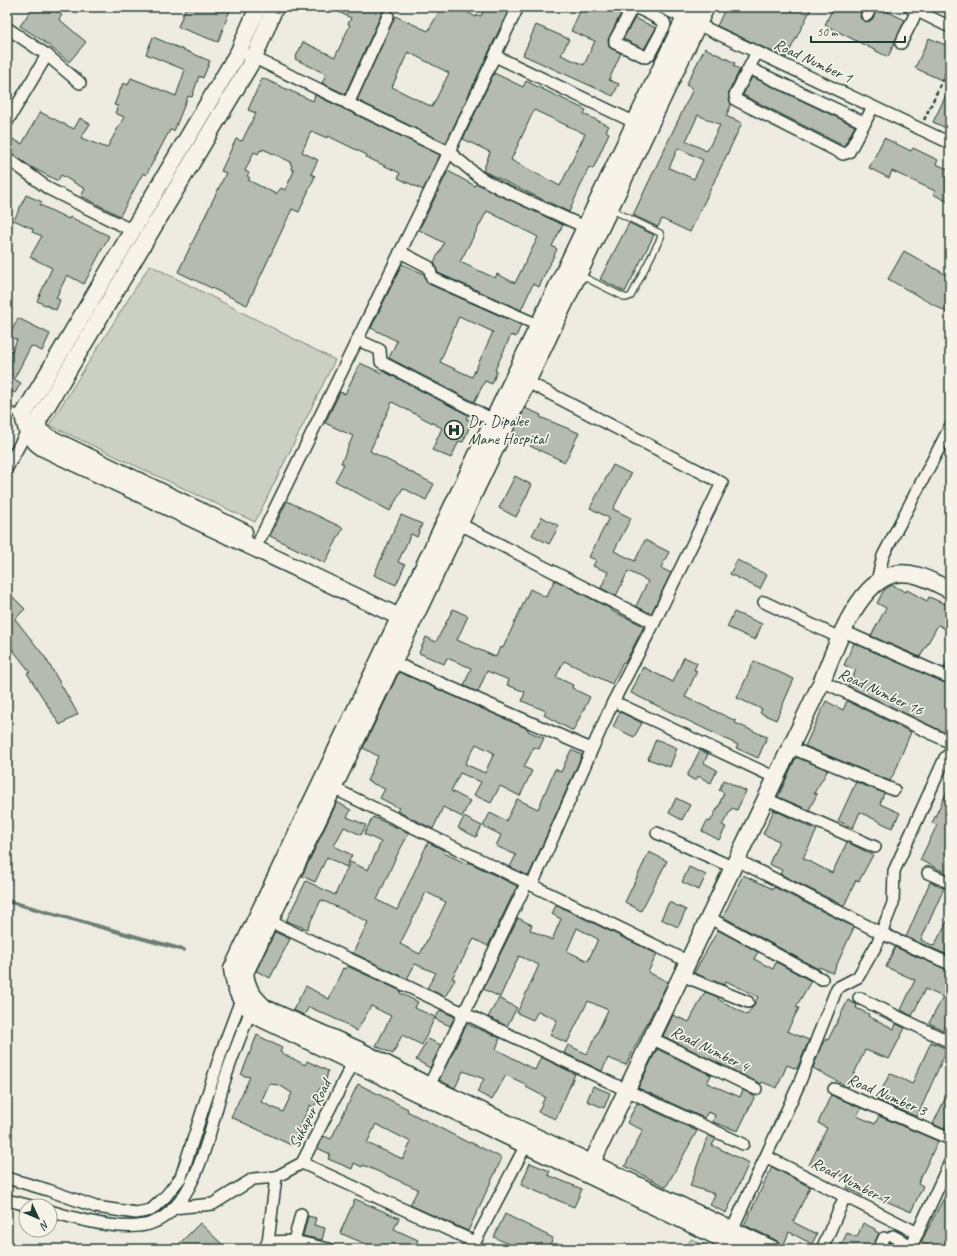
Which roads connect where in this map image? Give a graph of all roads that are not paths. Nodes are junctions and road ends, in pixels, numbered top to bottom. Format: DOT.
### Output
graph roads {
  1 [pos="258,7"];
  2 [pos="275,7"];
  3 [pos="518,7"];
  4 [pos="626,7"];
  5 [pos="661,7"];
  6 [pos="706,7"];
  7 [pos="913,9"];
  8 [pos="652,11"];
  9 [pos="388,16"];
  10 [pos="691,16"];
  11 [pos="616,26"];
  12 [pos="950,27"];
  13 [pos="7,28"];
  14 [pos="901,43"];
  15 [pos="239,51"];
  16 [pos="757,52"];
  17 [pos="47,56"];
  18 [pos="495,56"];
  19 [pos="254,58"];
  20 [pos="749,68"];
  21 [pos="80,83"];
  22 [pos="348,104"];
  23 [pos="873,107"];
  24 [pos="7,122"];
  25 [pos="864,123"];
  26 [pos="642,125"];
  27 [pos="950,143"];
  28 [pos="448,152"];
  29 [pos="7,158"];
  30 [pos="610,209"];
  31 [pos="585,227"];
  32 [pos="133,231"];
  33 [pos="400,252"];
  34 [pos="572,271"];
  35 [pos="538,325"];
  36 [pos="83,331"];
  37 [pos="358,340"];
  38 [pos="521,379"];
  39 [pos="7,409"];
  40 [pos="493,420"];
  41 [pos="30,421"];
  42 [pos="950,427"];
  43 [pos="7,468"];
  44 [pos="453,520"];
  45 [pos="260,539"];
  46 [pos="877,581"];
  47 [pos="950,590"];
  48 [pos="764,602"];
  49 [pos="407,615"];
  50 [pos="654,623"];
  51 [pos="841,634"];
  52 [pos="386,659"];
  53 [pos="950,678"];
  54 [pos="822,681"];
  55 [pos="621,705"];
  56 [pos="789,747"];
  57 [pos="950,747"];
  58 [pos="592,749"];
  59 [pos="774,777"];
  60 [pos="333,788"];
  61 [pos="894,790"];
  62 [pos="764,798"];
  63 [pos="657,833"];
  64 [pos="875,847"];
  65 [pos="734,863"];
  66 [pos="928,873"];
  67 [pos="950,883"];
  68 [pos="529,884"];
  69 [pos="708,917"];
  70 [pos="263,918"];
  71 [pos="881,933"];
  72 [pos="950,964"];
  73 [pos="684,968"];
  74 [pos="822,979"];
  75 [pos="859,998"];
  76 [pos="248,999"];
  77 [pos="748,1002"];
  78 [pos="464,1012"];
  79 [pos="651,1038"];
  80 [pos="950,1042"];
  81 [pos="356,1056"];
  82 [pos="429,1086"];
  83 [pos="756,1089"];
  84 [pos="834,1089"];
  85 [pos="626,1090"];
  86 [pos="950,1139"];
  87 [pos="743,1144"];
  88 [pos="526,1145"];
  89 [pos="767,1156"];
  90 [pos="950,1162"];
  91 [pos="302,1164"];
  92 [pos="589,1168"];
  93 [pos="276,1177"];
  94 [pos="7,1178"];
  95 [pos="845,1196"];
  96 [pos="7,1200"];
  97 [pos="18,1203"];
  98 [pos="173,1208"];
  99 [pos="58,1213"];
  100 [pos="301,1214"];
  101 [pos="690,1217"];
  102 [pos="732,1230"];
  103 [pos="918,1233"];
  104 [pos="294,1241"];
  105 [pos="266,1246"];
  106 [pos="911,1247"];
  107 [pos="329,1249"];
  108 [pos="743,1249"];
  109 [pos="772,1249"];
  110 [pos="822,1249"];
  111 [pos="879,1249"];
  1 -- 15 [label="street"];
  2 -- 19 [label="street"];
  3 -- 18 [label="street"];
  4 -- 11 [label="street"];
  5 -- 10 [label="street, Road Number 1"];
  6 -- 10 [label="street"];
  7 -- 12 [label="street"];
  7 -- 14 [label="street"];
  8 -- 8 [label="street"];
  9 -- 22 [label="street"];
  10 -- 16 [label="street, Road Number 1"];
  10 -- 26 [label="street"];
  13 -- 17 [label="street"];
  15 -- 19 [label="street"];
  15 -- 32 [label="street"];
  16 -- 20 [label="street"];
  16 -- 23 [label="street, Road Number 1"];
  17 -- 21 [label="street"];
  17 -- 24 [label="street"];
  18 -- 26 [label="street"];
  18 -- 28 [label="street"];
  19 -- 22 [label="street"];
  19 -- 36 [label="street"];
  20 -- 25 [label="street"];
  20 -- 25 [label="street"];
  22 -- 28 [label="street"];
  23 -- 25 [label="street"];
  23 -- 27 [label="street, Road Number 1"];
  26 -- 30 [label="street"];
  26 -- 31 [label="street"];
  28 -- 31 [label="street"];
  28 -- 33 [label="street"];
  29 -- 32 [label="street"];
  30 -- 34 [label="street"];
  30 -- 34 [label="lane"];
  31 -- 34 [label="street"];
  32 -- 36 [label="street"];
  33 -- 35 [label="street"];
  33 -- 37 [label="street"];
  34 -- 35 [label="street"];
  34 -- 38 [label="street"];
  35 -- 38 [label="street"];
  36 -- 41 [label="street"];
  37 -- 40 [label="street"];
  37 -- 45 [label="street"];
  38 -- 40 [label="street"];
  38 -- 44 [label="street"];
  38 -- 50 [label="street"];
  39 -- 41 [label="lane"];
  40 -- 44 [label="street"];
  41 -- 43 [label="street"];
  41 -- 45 [label="street"];
  41 -- 49 [label="street"];
  42 -- 46 [label="street"];
  44 -- 49 [label="street"];
  44 -- 50 [label="street"];
  45 -- 49 [label="street"];
  46 -- 47 [label="street"];
  46 -- 51 [label="street"];
  48 -- 51 [label="street"];
  49 -- 52 [label="street"];
  50 -- 58 [label="street"];
  51 -- 53 [label="street"];
  51 -- 54 [label="street"];
  52 -- 58 [label="street"];
  52 -- 60 [label="street"];
  52 -- 70 [label="street"];
  54 -- 56 [label="street"];
  54 -- 57 [label="street, Road Number 16"];
  55 -- 59 [label="street"];
  56 -- 59 [label="street"];
  56 -- 61 [label="street"];
  57 -- 71 [label="street"];
  58 -- 68 [label="street"];
  59 -- 62 [label="street"];
  60 -- 68 [label="street"];
  60 -- 70 [label="street"];
  62 -- 64 [label="street"];
  62 -- 65 [label="street"];
  63 -- 65 [label="street"];
  65 -- 69 [label="street"];
  65 -- 71 [label="street"];
  66 -- 67 [label="street"];
  68 -- 73 [label="street"];
  68 -- 78 [label="street"];
  69 -- 73 [label="street"];
  69 -- 74 [label="street"];
  70 -- 76 [label="street"];
  70 -- 78 [label="street"];
  71 -- 72 [label="street"];
  71 -- 89 [label="street"];
  73 -- 77 [label="street"];
  73 -- 79 [label="street"];
  75 -- 80 [label="street"];
  76 -- 81 [label="street"];
  76 -- 94 [label="street"];
  76 -- 98 [label="street"];
  78 -- 82 [label="street"];
  78 -- 85 [label="street"];
  79 -- 83 [label="street, Road Number 4"];
  79 -- 85 [label="street"];
  81 -- 82 [label="street"];
  81 -- 88 [label="street"];
  81 -- 91 [label="street, Sukapur Road"];
  82 -- 92 [label="street"];
  84 -- 86 [label="street, Road Number 3"];
  85 -- 87 [label="street"];
  85 -- 92 [label="street"];
  88 -- 91 [label="street"];
  88 -- 92 [label="street"];
  89 -- 95 [label="street, Road Number 1"];
  89 -- 102 [label="street"];
  90 -- 103 [label="street"];
  91 -- 93 [label="street, Sukapur Road"];
  92 -- 101 [label="street"];
  93 -- 98 [label="street"];
  93 -- 105 [label="street"];
  95 -- 103 [label="street, Road Number 1"];
  95 -- 110 [label="street"];
  96 -- 97 [label="street"];
  98 -- 99 [label="street"];
  100 -- 104 [label="street"];
  101 -- 102 [label="street"];
  101 -- 108 [label="street"];
  102 -- 109 [label="street"];
  103 -- 106 [label="street"];
  104 -- 105 [label="street"];
  104 -- 107 [label="street"];
  106 -- 111 [label="street"];
}
